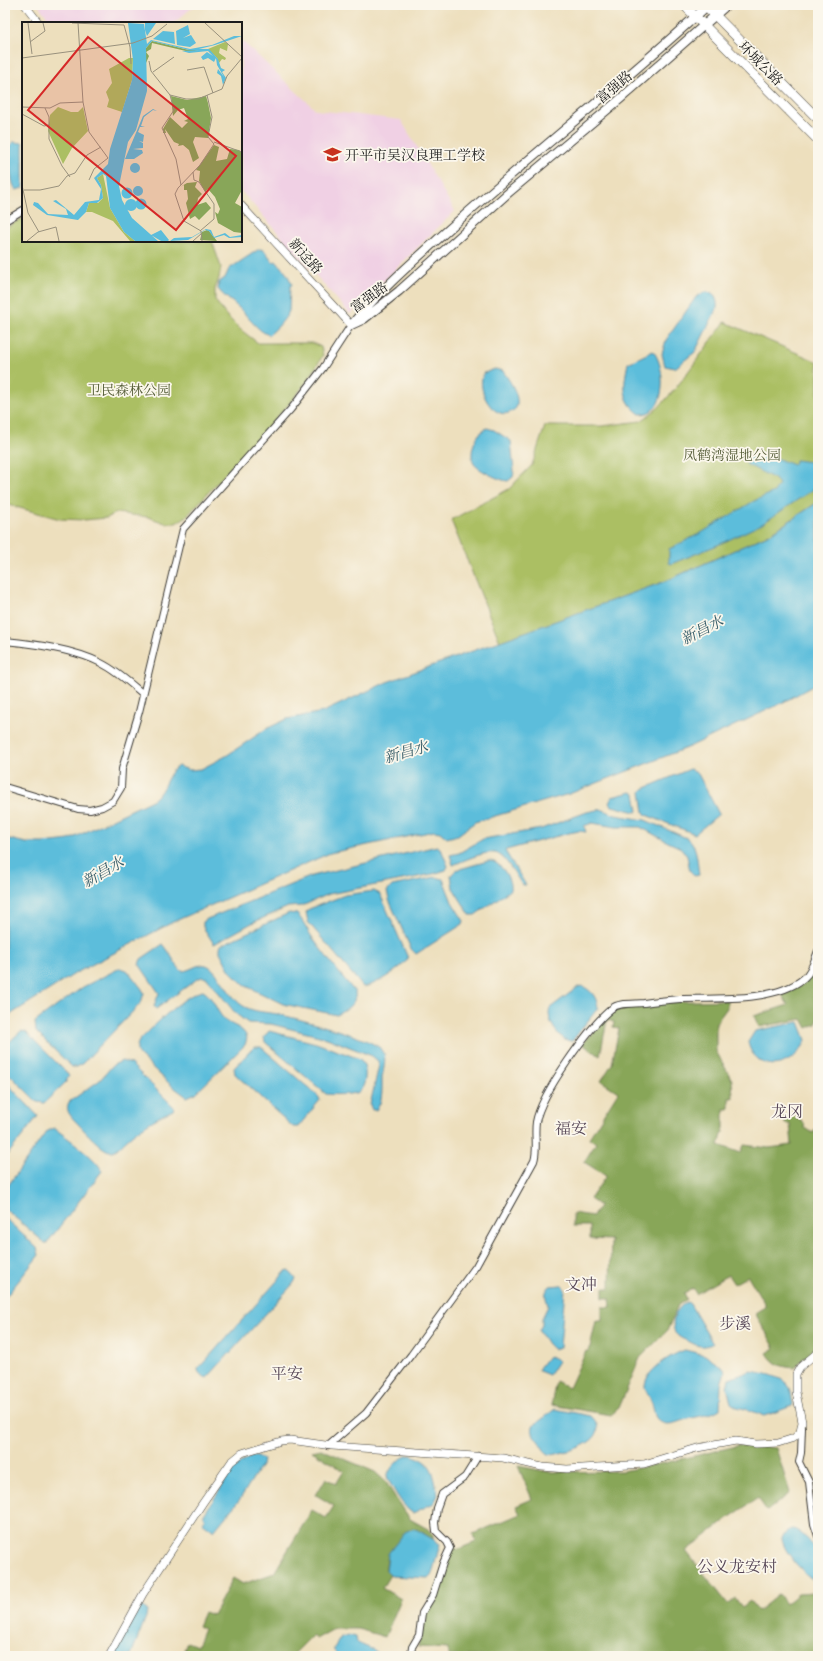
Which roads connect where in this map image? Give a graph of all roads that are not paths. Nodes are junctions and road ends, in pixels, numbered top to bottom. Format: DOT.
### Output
graph roads {
  1 [pos="25,5"];
  2 [pos="684,5"];
  3 [pos="727,5"];
  4 [pos="707,6"];
  5 [pos="715,16"];
  6 [pos="696,17"];
  7 [pos="39,22"];
  8 [pos="704,26"];
  9 [pos="818,119"];
  10 [pos="818,140"];
  11 [pos="242,206"];
  12 [pos="22,211"];
  13 [pos="6,219"];
  14 [pos="351,325"];
  15 [pos="5,641"];
  16 [pos="143,694"];
  17 [pos="5,787"];
  18 [pos="818,952"];
  19 [pos="818,1352"];
  20 [pos="802,1428"];
  21 [pos="328,1446"];
  22 [pos="478,1456"];
  23 [pos="818,1536"];
  24 [pos="108,1656"];
  25 [pos="411,1656"];
  1 -- 7 [label="street"];
  2 -- 6 [label="main road, 环城公路"];
  3 -- 5 [label="main road, 富强路"];
  4 -- 5 [label="main road, 环城公路"];
  4 -- 6 [label="main road, 富强路"];
  5 -- 8 [label="main road, 富强路"];
  5 -- 9 [label="main road, 环城公路"];
  6 -- 8 [label="main road, 环城公路"];
  6 -- 14 [label="main road, 富强路"];
  8 -- 10 [label="main road, 环城公路"];
  8 -- 14 [label="main road, 富强路"];
  11 -- 14 [label="street, 新迳路"];
  12 -- 13 [label="street"];
  14 -- 16 [label="street"];
  15 -- 16 [label="street"];
  16 -- 17 [label="street"];
  18 -- 21 [label="street"];
  19 -- 20 [label="street"];
  20 -- 22 [label="street"];
  20 -- 23 [label="street"];
  21 -- 22 [label="street"];
  21 -- 24 [label="street"];
  22 -- 25 [label="street"];
}
